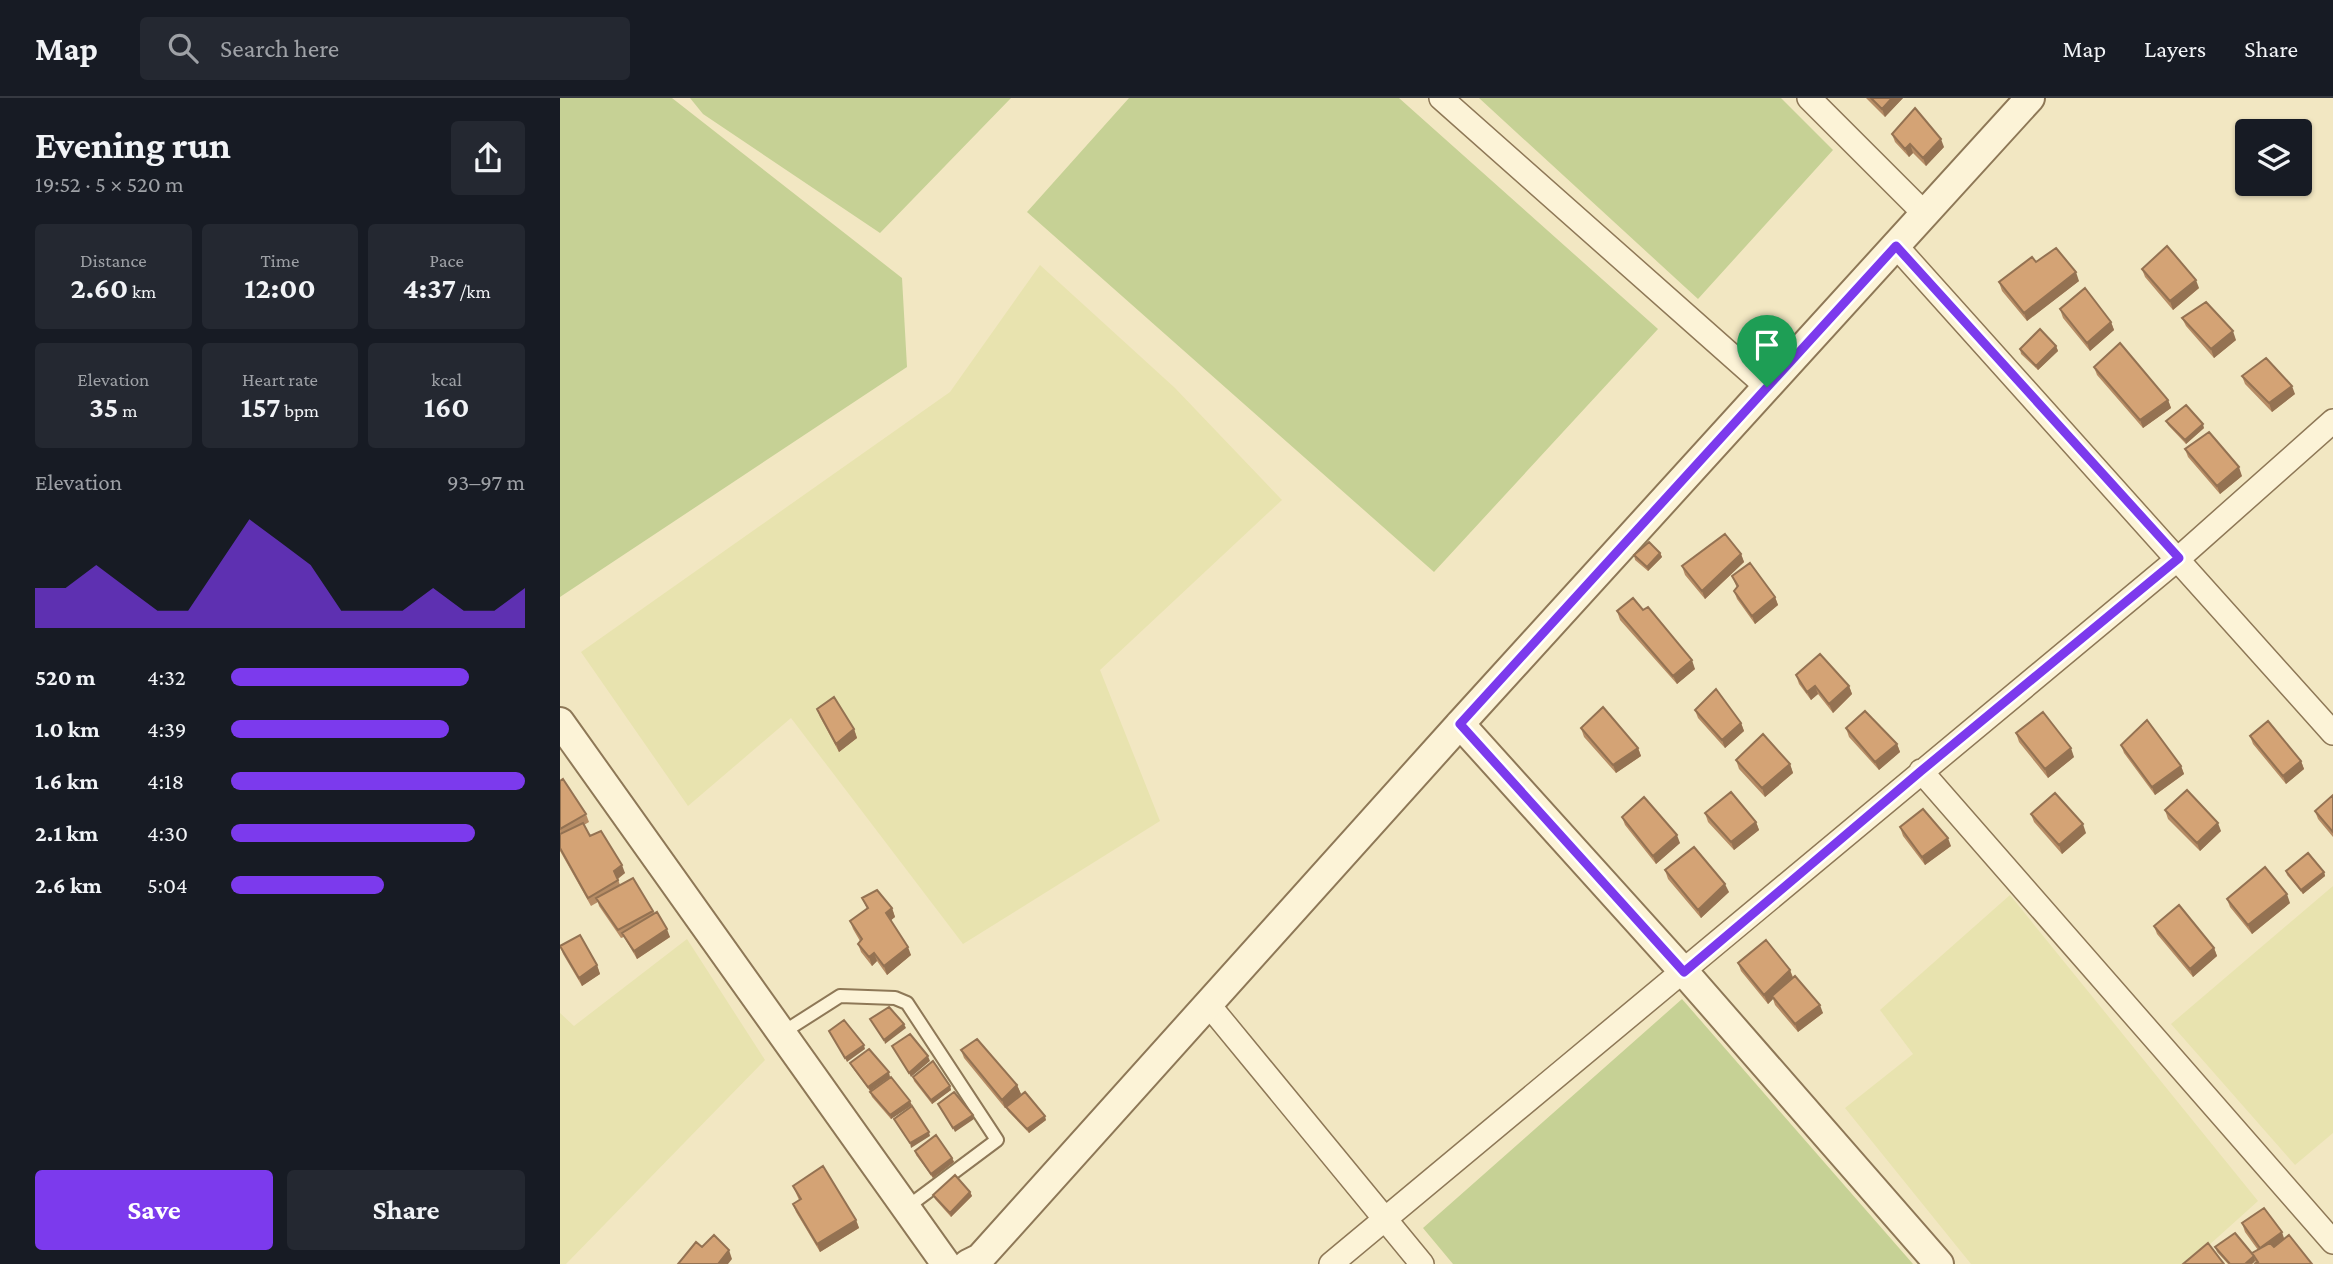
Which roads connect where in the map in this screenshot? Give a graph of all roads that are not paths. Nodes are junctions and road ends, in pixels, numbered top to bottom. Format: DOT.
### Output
graph roads {
  1 [pos="1441,98"];
  2 [pos="1809,98"];
  3 [pos="2030,98"];
  4 [pos="1925,214"];
  5 [pos="1896,246"];
  6 [pos="1767,387"];
  7 [pos="2333,421"];
  8 [pos="2179,558"];
  9 [pos="1460,724"];
  10 [pos="562,730"];
  11 [pos="2333,733"];
  12 [pos="1921,771"];
  13 [pos="1684,972"];
  14 [pos="1208,1004"];
  15 [pos="782,1034"];
  16 [pos="906,1208"];
  17 [pos="1386,1219"];
  18 [pos="2333,1242"];
  19 [pos="946,1264"];
  20 [pos="968,1264"];
  21 [pos="1331,1264"];
  22 [pos="1422,1264"];
  23 [pos="1938,1264"];
  1 -- 6 [label="street"];
  2 -- 4 [label="street"];
  3 -- 4 [label="street"];
  4 -- 5 [label="street"];
  5 -- 6 [label="street"];
  5 -- 8 [label="street"];
  6 -- 9 [label="street"];
  7 -- 8 [label="street"];
  8 -- 11 [label="street"];
  8 -- 12 [label="street"];
  9 -- 13 [label="street"];
  9 -- 14 [label="street"];
  10 -- 15 [label="street"];
  12 -- 13 [label="street"];
  12 -- 18 [label="street"];
  13 -- 17 [label="street"];
  13 -- 23 [label="street"];
  14 -- 17 [label="street"];
  14 -- 20 [label="street"];
  15 -- 16 [label="street"];
  15 -- 16 [label="lane"];
  16 -- 19 [label="street"];
  17 -- 21 [label="street"];
  17 -- 22 [label="street"];
}
